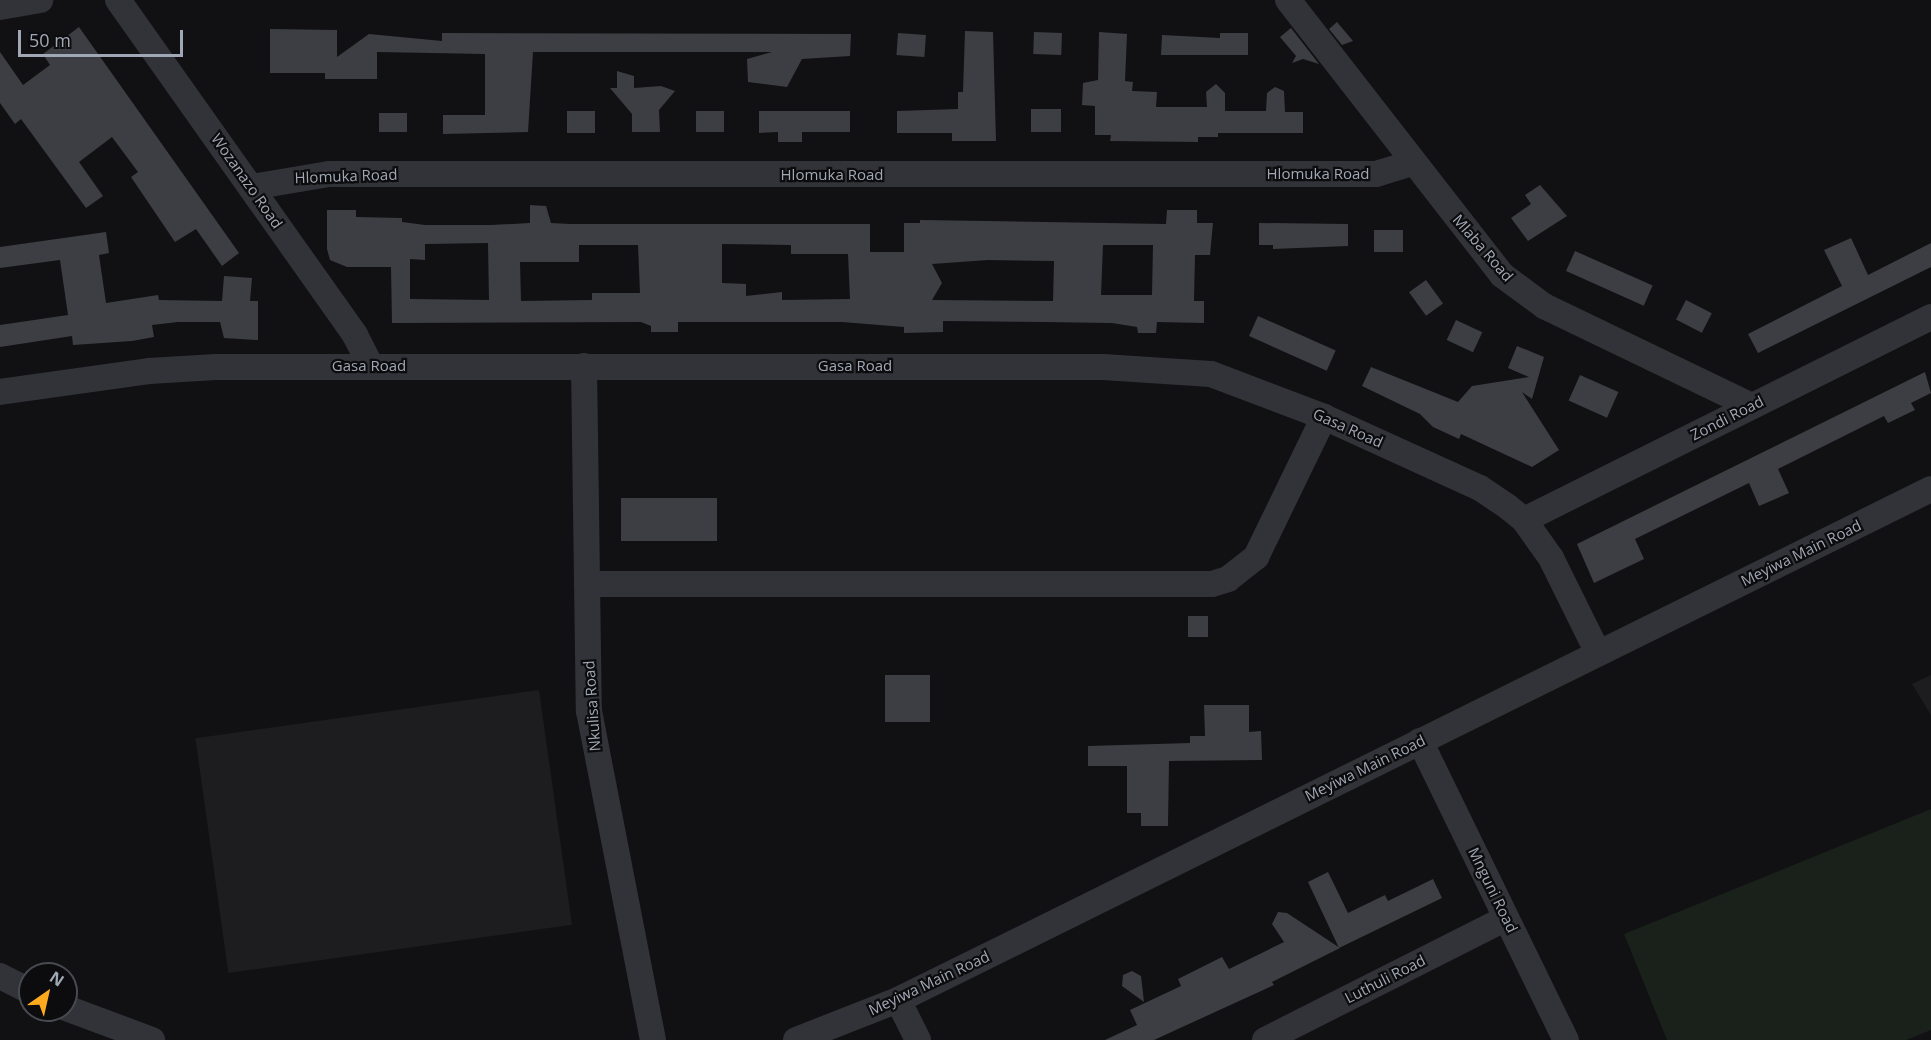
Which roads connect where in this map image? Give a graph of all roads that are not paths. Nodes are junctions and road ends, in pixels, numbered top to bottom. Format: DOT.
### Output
graph roads {
  1 [pos="40,0"];
  2 [pos="118,0"];
  3 [pos="1288,0"];
  4 [pos="0,7"];
  5 [pos="1412,163"];
  6 [pos="252,187"];
  7 [pos="1931,317"];
  8 [pos="370,366"];
  9 [pos="584,366"];
  10 [pos="0,392"];
  11 [pos="1752,406"];
  12 [pos="1324,417"];
  13 [pos="1931,489"];
  14 [pos="1524,520"];
  15 [pos="587,584"];
  16 [pos="1598,653"];
  17 [pos="1420,741"];
  18 [pos="1506,918"];
  19 [pos="0,976"];
  20 [pos="18,985"];
  21 [pos="898,1000"];
  22 [pos="78,1012"];
  23 [pos="152,1040"];
  24 [pos="653,1040"];
  25 [pos="795,1040"];
  26 [pos="918,1040"];
  27 [pos="1265,1040"];
  28 [pos="1566,1040"];
  1 -- 4 [label="street"];
  2 -- 6 [label="street, Wozanazo Road"];
  3 -- 5 [label="street, Mlaba Road"];
  5 -- 6 [label="street, Hlomuka Road"];
  5 -- 11 [label="street, Mlaba Road"];
  6 -- 8 [label="street, Wozanazo Road"];
  7 -- 11 [label="street, Zondi Road"];
  8 -- 9 [label="street, Gasa Road"];
  8 -- 10 [label="street, Gasa Road"];
  9 -- 12 [label="street, Gasa Road"];
  9 -- 15 [label="street, Nkulisa Road"];
  11 -- 14 [label="street, Zondi Road"];
  12 -- 14 [label="street, Gasa Road"];
  12 -- 15 [label="street"];
  13 -- 16 [label="street, Meyiwa Main Road"];
  14 -- 16 [label="street, Gasa Road"];
  15 -- 24 [label="street, Nkulisa Road"];
  16 -- 17 [label="street, Meyiwa Main Road"];
  17 -- 18 [label="street, Mnguni Road"];
  17 -- 21 [label="street, Meyiwa Main Road"];
  18 -- 27 [label="street, Luthuli Road"];
  18 -- 28 [label="street, Mnguni Road"];
  19 -- 20 [label="street"];
  21 -- 25 [label="street, Meyiwa Main Road"];
  21 -- 26 [label="street"];
  22 -- 23 [label="street"];
}
